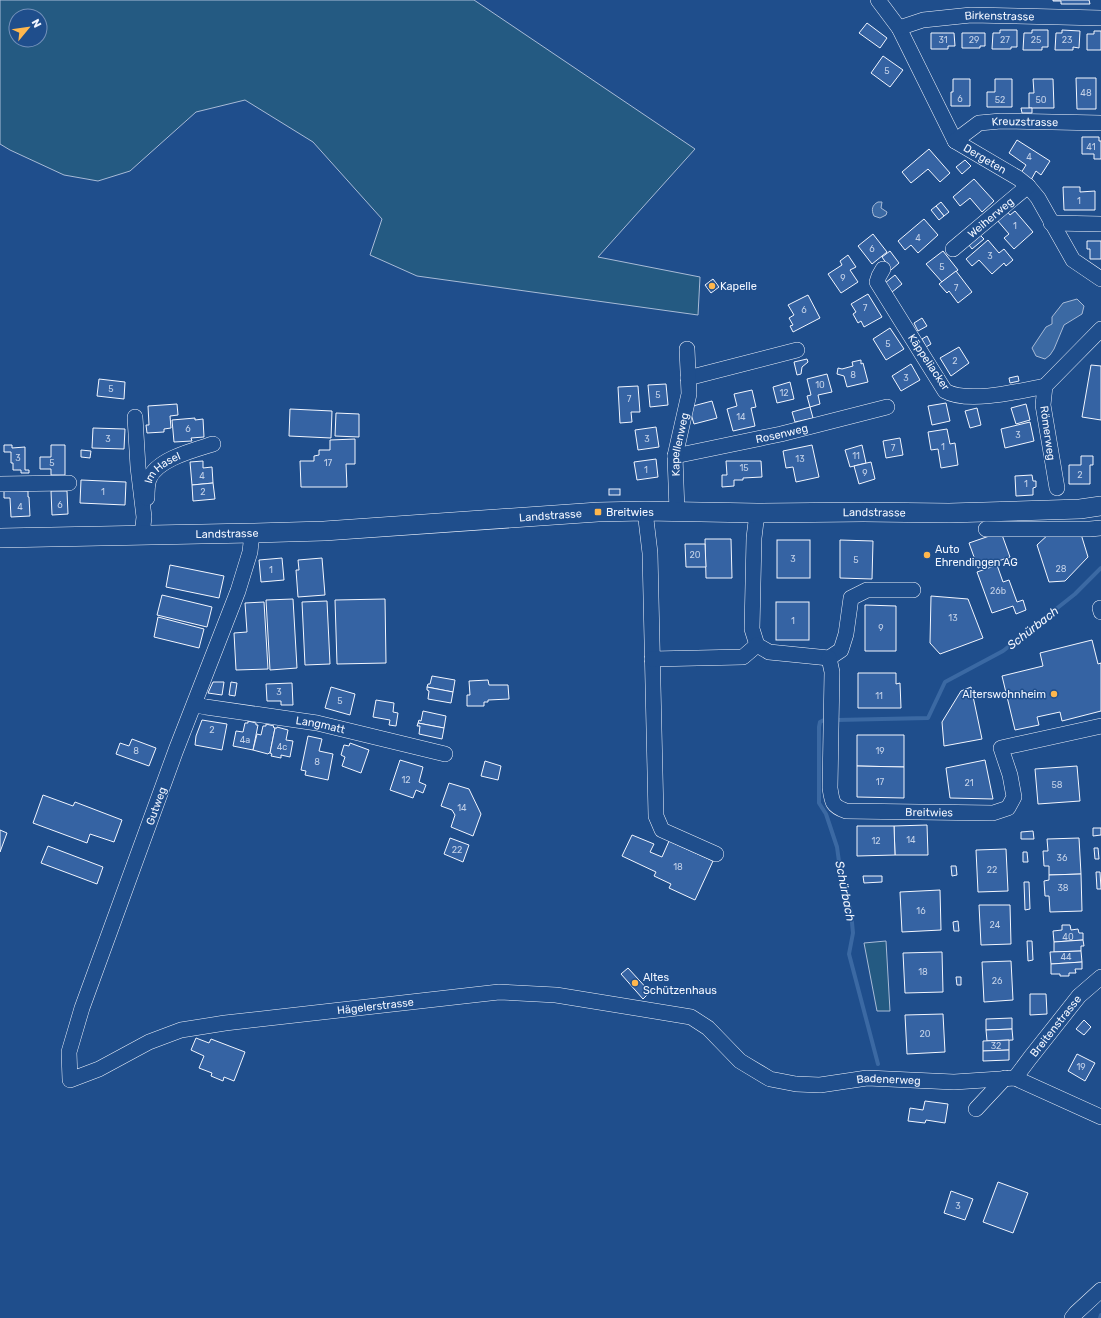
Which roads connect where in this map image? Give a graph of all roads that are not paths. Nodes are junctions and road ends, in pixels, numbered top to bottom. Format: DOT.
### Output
graph roads {
  1 [pos="878,0"];
  2 [pos="1101,18"];
  3 [pos="899,28"];
  4 [pos="1101,122"];
  5 [pos="956,141"];
  6 [pos="1028,186"];
  7 [pos="1051,222"];
  8 [pos="1101,224"];
  9 [pos="953,249"];
  10 [pos="883,269"];
  11 [pos="1101,279"];
  12 [pos="1101,328"];
  13 [pos="688,349"];
  14 [pos="797,350"];
  15 [pos="688,378"];
  16 [pos="1045,386"];
  17 [pos="887,407"];
  18 [pos="136,416"];
  19 [pos="212,444"];
  20 [pos="676,456"];
  21 [pos="69,483"];
  22 [pos="0,484"];
  23 [pos="1057,488"];
  24 [pos="1101,506"];
  25 [pos="645,511"];
  26 [pos="677,511"];
  27 [pos="757,513"];
  28 [pos="143,526"];
  29 [pos="1101,528"];
  30 [pos="986,529"];
  31 [pos="252,534"];
  32 [pos="0,538"];
  33 [pos="913,590"];
  34 [pos="757,645"];
  35 [pos="829,658"];
  36 [pos="652,659"];
  37 [pos="195,704"];
  38 [pos="1101,726"];
  39 [pos="445,754"];
  40 [pos="716,854"];
  41 [pos="1101,977"];
  42 [pos="690,1017"];
  43 [pos="1010,1078"];
  44 [pos="70,1080"];
  45 [pos="976,1110"];
  46 [pos="1101,1117"];
  47 [pos="1101,1290"];
  48 [pos="1072,1318"];
  1 -- 3 [label="street, Dergeten"];
  2 -- 3 [label="street, Birkenstrasse"];
  3 -- 5 [label="street, Dergeten"];
  4 -- 5 [label="street, Kreuzstrasse"];
  5 -- 6 [label="street, Dergeten"];
  6 -- 7 [label="street, Dergeten"];
  6 -- 9 [label="street, Weiherweg"];
  7 -- 8 [label="street"];
  7 -- 11 [label="street, Dergeten"];
  10 -- 16 [label="street, Käppeliacker"];
  12 -- 16 [label="street"];
  13 -- 15 [label="street, Kapellenweg"];
  14 -- 15 [label="street"];
  15 -- 20 [label="street, Kapellenweg"];
  16 -- 23 [label="street, Römerweg"];
  17 -- 20 [label="street, Rosenweg"];
  18 -- 28 [label="street, Im Hasel"];
  19 -- 28 [label="street, Im Hasel"];
  20 -- 26 [label="street, Kapellenweg"];
  21 -- 22 [label="street"];
  24 -- 27 [label="main road, Landstrasse"];
  25 -- 26 [label="main road, Landstrasse"];
  25 -- 31 [label="main road, Landstrasse"];
  25 -- 36 [label="street"];
  26 -- 27 [label="main road, Landstrasse"];
  27 -- 34 [label="street"];
  28 -- 31 [label="main road, Landstrasse"];
  28 -- 32 [label="main road, Landstrasse"];
  29 -- 30 [label="street"];
  31 -- 37 [label="street, Gutweg"];
  33 -- 35 [label="street"];
  34 -- 35 [label="street"];
  34 -- 36 [label="street"];
  35 -- 38 [label="street, Breitwies"];
  36 -- 40 [label="street"];
  37 -- 39 [label="street, Langmatt"];
  37 -- 44 [label="street, Gutweg"];
  41 -- 43 [label="street, Breitenstrasse"];
  42 -- 43 [label="street, Badenerweg"];
  42 -- 44 [label="street, Hägelerstrasse"];
  43 -- 45 [label="street, Breitenstrasse"];
  43 -- 46 [label="street, Badenerweg"];
  47 -- 48 [label="street"];
}
